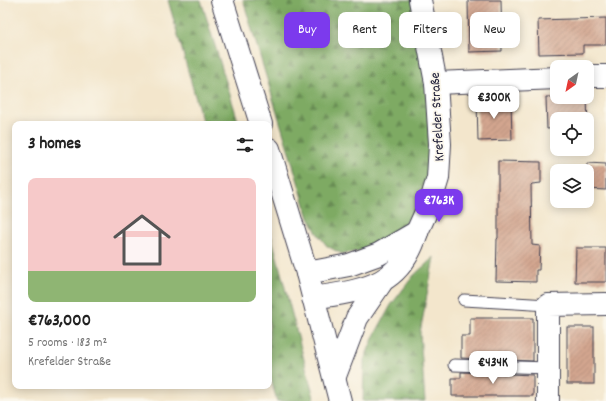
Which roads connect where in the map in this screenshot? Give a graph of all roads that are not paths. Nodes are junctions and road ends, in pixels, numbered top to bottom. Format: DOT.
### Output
graph roads {
  1 [pos="222,0"];
  2 [pos="420,0"];
  3 [pos="594,76"];
  4 [pos="606,76"];
  5 [pos="550,78"];
  6 [pos="436,83"];
  7 [pos="260,121"];
  8 [pos="272,159"];
  9 [pos="417,232"];
  10 [pos="307,273"];
  11 [pos="381,283"];
  12 [pos="313,298"];
  13 [pos="464,300"];
  14 [pos="606,304"];
  15 [pos="548,305"];
  16 [pos="454,365"];
  17 [pos="548,368"];
  18 [pos="335,376"];
  19 [pos="340,401"];
  20 [pos="548,401"];
  1 -- 7 [label="main road"];
  2 -- 6 [label="main road, Krefelder Straße"];
  3 -- 4 [label="main road"];
  5 -- 6 [label="main road"];
  6 -- 9 [label="main road, Krefelder Straße"];
  8 -- 10 [label="main road"];
  9 -- 10 [label="main road"];
  9 -- 11 [label="main road, Krefelder Straße"];
  10 -- 12 [label="main road"];
  11 -- 12 [label="main road"];
  11 -- 18 [label="main road"];
  12 -- 18 [label="main road"];
  13 -- 15 [label="lane"];
  14 -- 15 [label="main road"];
  15 -- 17 [label="main road"];
  16 -- 17 [label="lane"];
  17 -- 20 [label="main road"];
  18 -- 19 [label="main road"];
}
